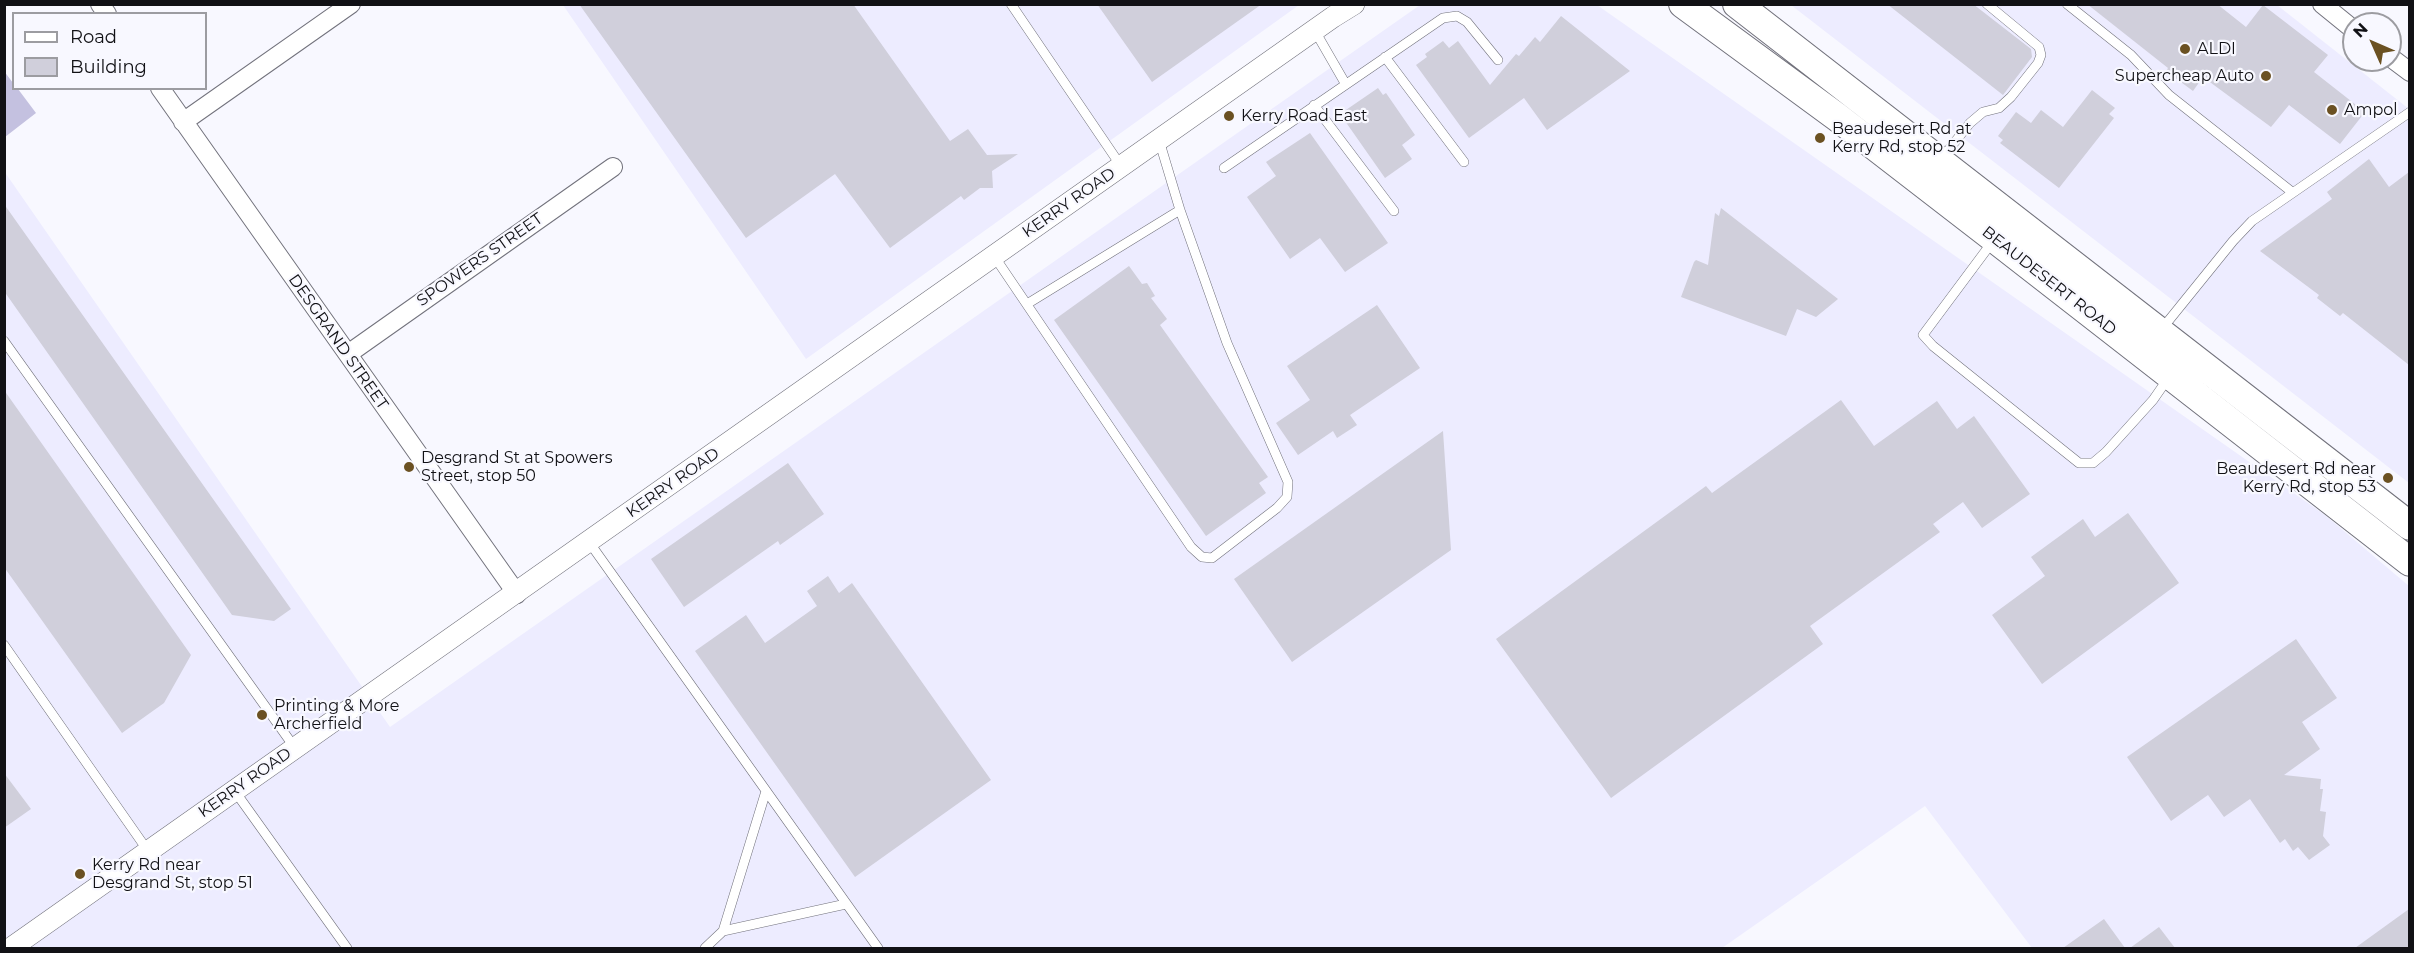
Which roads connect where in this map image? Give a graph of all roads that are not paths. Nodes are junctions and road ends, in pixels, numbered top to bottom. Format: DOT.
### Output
graph roads {
  1 [pos="351,4"];
  2 [pos="1011,4"];
  3 [pos="1354,4"];
  4 [pos="1683,4"];
  5 [pos="1737,4"];
  6 [pos="1987,4"];
  7 [pos="2067,4"];
  8 [pos="2322,4"];
  9 [pos="1338,11"];
  10 [pos="2342,20"];
  11 [pos="1315,32"];
  12 [pos="1385,57"];
  13 [pos="1498,60"];
  14 [pos="1345,83"];
  15 [pos="161,90"];
  16 [pos="1314,105"];
  17 [pos="2409,112"];
  18 [pos="183,122"];
  19 [pos="1159,140"];
  20 [pos="1464,162"];
  21 [pos="1939,162"];
  22 [pos="1121,166"];
  23 [pos="613,167"];
  24 [pos="1224,168"];
  25 [pos="2292,192"];
  26 [pos="1180,210"];
  27 [pos="1394,211"];
  28 [pos="1995,239"];
  29 [pos="994,256"];
  30 [pos="1027,304"];
  31 [pos="2160,332"];
  32 [pos="4,341"];
  33 [pos="348,354"];
  34 [pos="2171,375"];
  35 [pos="2409,526"];
  36 [pos="589,542"];
  37 [pos="2409,562"];
  38 [pos="517,594"];
  39 [pos="4,645"];
  40 [pos="295,748"];
  41 [pos="234,790"];
  42 [pos="766,791"];
  43 [pos="148,851"];
  44 [pos="846,904"];
  45 [pos="723,931"];
  46 [pos="11,948"];
  47 [pos="347,948"];
  48 [pos="705,948"];
  49 [pos="878,948"];
  1 -- 18 [label="street"];
  2 -- 22 [label="lane"];
  3 -- 9 [label="street, KERRY ROAD"];
  4 -- 28 [label="highway, BEAUDESERT ROAD"];
  5 -- 21 [label="highway, BEAUDESERT ROAD"];
  6 -- 21 [label="lane"];
  7 -- 25 [label="lane"];
  8 -- 10 [label="street"];
  9 -- 11 [label="street, KERRY ROAD"];
  11 -- 14 [label="lane"];
  11 -- 19 [label="street, KERRY ROAD"];
  12 -- 13 [label="lane"];
  12 -- 14 [label="lane"];
  12 -- 20 [label="lane"];
  14 -- 16 [label="lane"];
  15 -- 18 [label="street, DESGRAND STREET"];
  16 -- 24 [label="lane"];
  16 -- 27 [label="lane"];
  17 -- 25 [label="lane"];
  18 -- 33 [label="street, DESGRAND STREET"];
  19 -- 22 [label="street, KERRY ROAD"];
  19 -- 26 [label="lane"];
  21 -- 31 [label="highway, BEAUDESERT ROAD"];
  22 -- 29 [label="street, KERRY ROAD"];
  23 -- 33 [label="street, SPOWERS STREET"];
  25 -- 31 [label="lane"];
  26 -- 30 [label="lane"];
  26 -- 30 [label="lane"];
  28 -- 34 [label="highway, BEAUDESERT ROAD"];
  28 -- 34 [label="lane"];
  29 -- 30 [label="lane"];
  29 -- 36 [label="street, KERRY ROAD"];
  31 -- 35 [label="highway, BEAUDESERT ROAD"];
  32 -- 40 [label="lane"];
  33 -- 38 [label="street, DESGRAND STREET"];
  34 -- 37 [label="highway, BEAUDESERT ROAD"];
  36 -- 38 [label="street, KERRY ROAD"];
  36 -- 42 [label="lane"];
  38 -- 40 [label="street, KERRY ROAD"];
  39 -- 43 [label="lane"];
  40 -- 41 [label="street, KERRY ROAD"];
  41 -- 43 [label="street, KERRY ROAD"];
  41 -- 47 [label="lane"];
  42 -- 44 [label="lane"];
  42 -- 45 [label="lane"];
  43 -- 46 [label="street, KERRY ROAD"];
  44 -- 45 [label="lane"];
  44 -- 49 [label="lane"];
  45 -- 48 [label="lane"];
}
